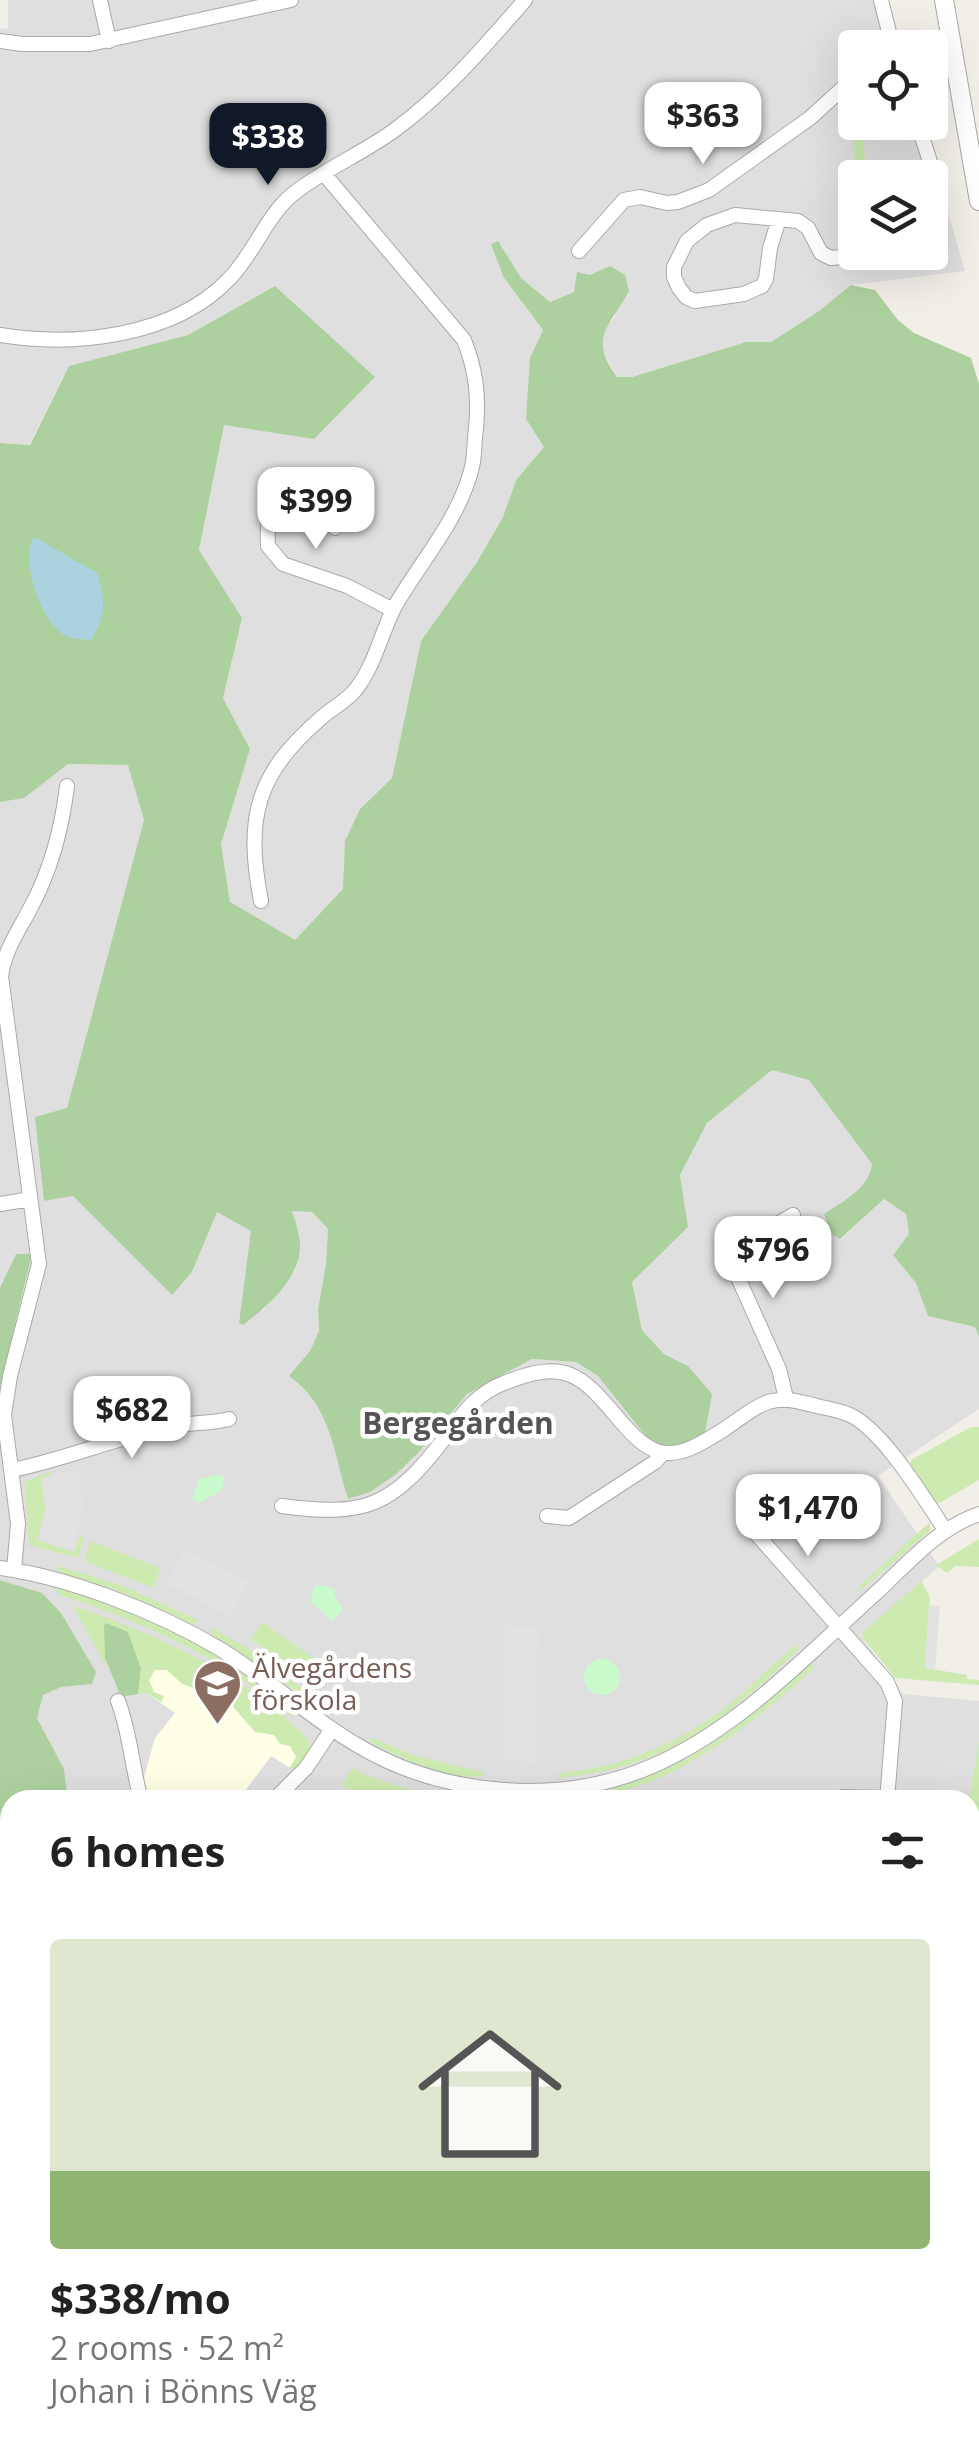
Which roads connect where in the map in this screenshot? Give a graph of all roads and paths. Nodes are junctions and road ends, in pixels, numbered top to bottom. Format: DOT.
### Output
graph roads {
  1 [pos="100,0"];
  2 [pos="292,0"];
  3 [pos="525,0"];
  4 [pos="881,0"];
  5 [pos="944,0"];
  6 [pos="231,6"];
  7 [pos="888,30"];
  8 [pos="0,40"];
  9 [pos="109,41"];
  10 [pos="838,92"];
  11 [pos="325,175"];
  12 [pos="978,190"];
  13 [pos="779,219"];
  14 [pos="578,251"];
  15 [pos="838,257"];
  16 [pos="0,334"];
  17 [pos="334,528"];
  18 [pos="393,610"];
  19 [pos="66,786"];
  20 [pos="260,901"];
  21 [pos="4,1033"];
  22 [pos="30,1200"];
  23 [pos="0,1204"];
  24 [pos="793,1214"];
  25 [pos="786,1398"];
  26 [pos="229,1419"];
  27 [pos="663,1452"];
  28 [pos="12,1470"];
  29 [pos="282,1506"];
  30 [pos="979,1514"];
  31 [pos="547,1516"];
  32 [pos="744,1521"];
  33 [pos="946,1531"];
  34 [pos="7,1569"];
  35 [pos="838,1626"];
  36 [pos="118,1701"];
  37 [pos="332,1729"];
  38 [pos="138,1790"];
  39 [pos="284,1790"];
  40 [pos="491,1790"];
  41 [pos="551,1790"];
  42 [pos="888,1790"];
  1 -- 9 [label="street"];
  2 -- 6 [label="street"];
  3 -- 11 [label="street"];
  4 -- 7 [label="street"];
  5 -- 12 [label="street"];
  6 -- 9 [label="street"];
  8 -- 9 [label="street"];
  10 -- 14 [label="street"];
  11 -- 16 [label="street"];
  11 -- 18 [label="street"];
  13 -- 13 [label="street"];
  13 -- 15 [label="street"];
  17 -- 18 [label="street"];
  18 -- 20 [label="street"];
  19 -- 21 [label="street"];
  21 -- 22 [label="street"];
  22 -- 23 [label="street"];
  22 -- 28 [label="street"];
  24 -- 25 [label="street"];
  25 -- 27 [label="street"];
  25 -- 33 [label="street"];
  26 -- 28 [label="street"];
  27 -- 29 [label="street"];
  27 -- 31 [label="street"];
  28 -- 34 [label="street"];
  30 -- 33 [label="street"];
  32 -- 35 [label="street"];
  33 -- 35 [label="street"];
  34 -- 37 [label="street"];
  35 -- 41 [label="street"];
  35 -- 42 [label="street"];
  36 -- 38 [label="street"];
  37 -- 39 [label="street"];
  37 -- 40 [label="street"];
}
